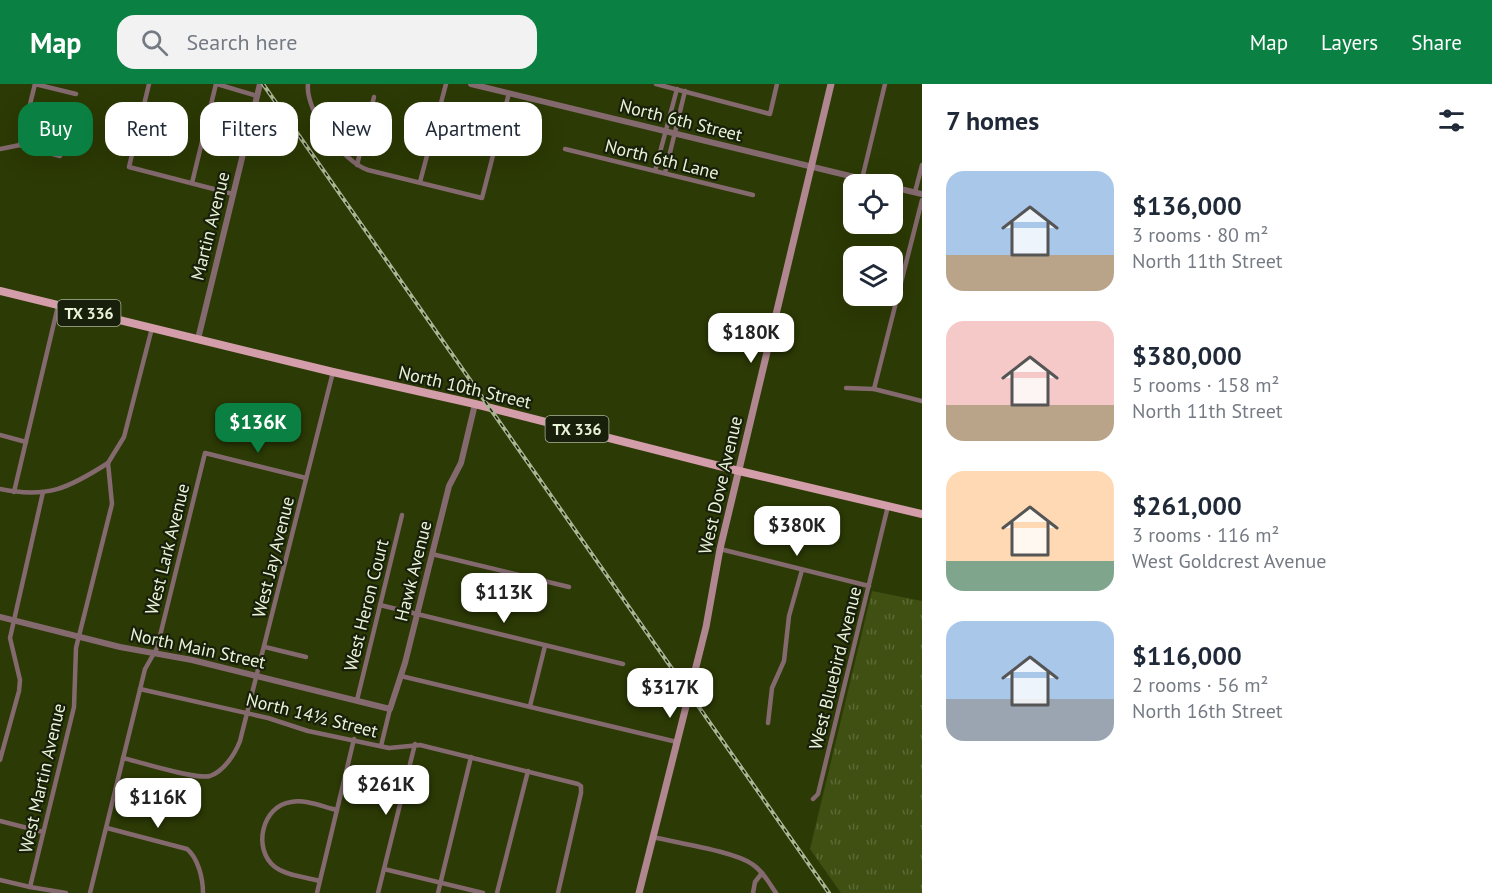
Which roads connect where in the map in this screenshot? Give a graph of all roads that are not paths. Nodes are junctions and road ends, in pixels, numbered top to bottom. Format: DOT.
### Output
graph roads {
  1 [pos="35,84"];
  2 [pos="149,84"];
  3 [pos="216,84"];
  4 [pos="260,84"];
  5 [pos="308,84"];
  6 [pos="446,84"];
  7 [pos="471,84"];
  8 [pos="656,84"];
  9 [pos="777,84"];
  10 [pos="831,84"];
  11 [pos="885,84"];
  12 [pos="677,89"];
  13 [pos="685,91"];
  14 [pos="509,93"];
  15 [pos="76,94"];
  16 [pos="257,96"];
  17 [pos="374,98"];
  18 [pos="31,102"];
  19 [pos="666,132"];
  20 [pos="675,134"];
  21 [pos="18,146"];
  22 [pos="0,149"];
  23 [pos="565,149"];
  24 [pos="357,165"];
  25 [pos="922,165"];
  26 [pos="810,167"];
  27 [pos="656,171"];
  28 [pos="665,173"];
  29 [pos="863,174"];
  30 [pos="843,175"];
  31 [pos="420,182"];
  32 [pos="192,183"];
  33 [pos="903,189"];
  34 [pos="919,193"];
  35 [pos="233,194"];
  36 [pos="753,195"];
  37 [pos="922,200"];
  38 [pos="0,291"];
  39 [pos="58,306"];
  40 [pos="152,328"];
  41 [pos="198,339"];
  42 [pos="333,372"];
  43 [pos="846,388"];
  44 [pos="874,389"];
  45 [pos="922,402"];
  46 [pos="475,404"];
  47 [pos="0,435"];
  48 [pos="26,442"];
  49 [pos="108,463"];
  50 [pos="739,471"];
  51 [pos="306,478"];
  52 [pos="0,489"];
  53 [pos="14,492"];
  54 [pos="43,492"];
  55 [pos="888,506"];
  56 [pos="922,514"];
  57 [pos="402,515"];
  58 [pos="720,549"];
  59 [pos="432,554"];
  60 [pos="802,570"];
  61 [pos="869,586"];
  62 [pos="569,587"];
  63 [pos="380,605"];
  64 [pos="418,614"];
  65 [pos="0,617"];
  66 [pos="13,621"];
  67 [pos="79,636"];
  68 [pos="545,646"];
  69 [pos="264,647"];
  70 [pos="154,653"];
  71 [pos="306,657"];
  72 [pos="623,664"];
  73 [pos="257,676"];
  74 [pos="401,676"];
  75 [pos="140,689"];
  76 [pos="357,700"];
  77 [pos="530,706"];
  78 [pos="390,709"];
  79 [pos="248,713"];
  80 [pos="768,723"];
  81 [pos="354,739"];
  82 [pos="677,742"];
  83 [pos="415,744"];
  84 [pos="381,746"];
  85 [pos="471,757"];
  86 [pos="123,758"];
  87 [pos="1,760"];
  88 [pos="528,771"];
  89 [pos="813,799"];
  90 [pos="337,810"];
  91 [pos="0,821"];
  92 [pos="107,828"];
  93 [pos="43,832"];
  94 [pos="653,837"];
  95 [pos="384,869"];
  96 [pos="762,873"];
  97 [pos="0,880"];
  98 [pos="320,881"];
  99 [pos="441,882"];
  100 [pos="30,887"];
  101 [pos="66,893"];
  102 [pos="90,893"];
  103 [pos="203,893"];
  104 [pos="316,893"];
  105 [pos="378,893"];
  106 [pos="438,893"];
  107 [pos="483,893"];
  108 [pos="497,893"];
  109 [pos="558,893"];
  110 [pos="639,893"];
  111 [pos="753,893"];
  112 [pos="776,893"];
  1 -- 15 [label="street"];
  1 -- 18 [label="street"];
  2 -- 32 [label="street"];
  3 -- 16 [label="street"];
  3 -- 32 [label="street"];
  4 -- 16 [label="street, Martin Avenue"];
  5 -- 24 [label="street"];
  6 -- 31 [label="street"];
  7 -- 14 [label="street, North 6th Street"];
  8 -- 12 [label="street"];
  9 -- 13 [label="street"];
  10 -- 26 [label="main road, West Dove Avenue"];
  11 -- 29 [label="street"];
  12 -- 13 [label="street"];
  12 -- 19 [label="street"];
  13 -- 20 [label="street"];
  14 -- 19 [label="street, North 6th Street"];
  14 -- 31 [label="street"];
  16 -- 35 [label="street, Martin Avenue"];
  17 -- 24 [label="street"];
  19 -- 20 [label="street, North 6th Street"];
  19 -- 27 [label="street"];
  20 -- 26 [label="street, North 6th Street"];
  20 -- 28 [label="street"];
  21 -- 22 [label="street"];
  23 -- 27 [label="street, North 6th Lane"];
  24 -- 31 [label="street"];
  25 -- 34 [label="street"];
  26 -- 30 [label="street, North 6th Street"];
  26 -- 50 [label="main road, West Dove Avenue"];
  27 -- 28 [label="street, North 6th Lane"];
  28 -- 36 [label="street, North 6th Lane"];
  32 -- 35 [label="street"];
  33 -- 34 [label="street"];
  35 -- 41 [label="street, Martin Avenue"];
  37 -- 44 [label="street"];
  38 -- 39 [label="main road, North 10th Street / TX 336"];
  39 -- 40 [label="main road, North 10th Street / TX 336"];
  39 -- 48 [label="street"];
  40 -- 41 [label="main road, North 10th Street / TX 336"];
  40 -- 49 [label="street"];
  41 -- 42 [label="main road, North 10th Street / TX 336"];
  42 -- 46 [label="main road, North 10th Street / TX 336"];
  42 -- 51 [label="street, West Jay Avenue"];
  43 -- 44 [label="street"];
  44 -- 45 [label="street"];
  46 -- 50 [label="main road, North 10th Street / TX 336"];
  46 -- 59 [label="street, Hawk Avenue"];
  47 -- 48 [label="street"];
  48 -- 53 [label="street"];
  49 -- 54 [label="street"];
  49 -- 67 [label="street, West Martin Avenue"];
  50 -- 55 [label="main road, North 10th Street / TX 336"];
  50 -- 58 [label="main road, West Dove Avenue"];
  51 -- 69 [label="street, West Jay Avenue"];
  51 -- 70 [label="street, West Lark Avenue"];
  52 -- 53 [label="street"];
  53 -- 54 [label="street"];
  54 -- 66 [label="street"];
  55 -- 56 [label="main road, North 10th Street / TX 336"];
  55 -- 61 [label="street, West Bluebird Avenue"];
  57 -- 63 [label="street, West Heron Court"];
  58 -- 60 [label="street"];
  58 -- 82 [label="main road, West Dove Avenue"];
  59 -- 62 [label="street"];
  59 -- 64 [label="street, Hawk Avenue"];
  60 -- 61 [label="street"];
  60 -- 80 [label="street"];
  61 -- 89 [label="street, West Bluebird Avenue"];
  63 -- 64 [label="street"];
  63 -- 76 [label="street, West Heron Court"];
  64 -- 68 [label="street"];
  64 -- 74 [label="street, Hawk Avenue"];
  65 -- 66 [label="street, North Main Street"];
  66 -- 67 [label="street, North Main Street"];
  66 -- 87 [label="street"];
  67 -- 70 [label="street, North Main Street"];
  67 -- 93 [label="street, West Martin Avenue"];
  68 -- 72 [label="street"];
  68 -- 77 [label="street"];
  69 -- 71 [label="street"];
  69 -- 73 [label="street, West Jay Avenue"];
  70 -- 73 [label="street, North Main Street"];
  70 -- 75 [label="street, West Lark Avenue"];
  73 -- 76 [label="street, North Main Street"];
  73 -- 79 [label="street, West Jay Avenue"];
  74 -- 77 [label="street"];
  74 -- 78 [label="street, Hawk Avenue"];
  75 -- 79 [label="street, North 14½ Street"];
  75 -- 86 [label="street, West Lark Avenue"];
  76 -- 78 [label="street, North Main Street"];
  77 -- 82 [label="street"];
  78 -- 84 [label="street, Hawk Avenue"];
  79 -- 81 [label="street, North 14½ Street"];
  79 -- 86 [label="street, West Jay Avenue"];
  81 -- 84 [label="street, North 14½ Street"];
  81 -- 90 [label="street"];
  82 -- 94 [label="main road, West Dove Avenue"];
  83 -- 84 [label="street, North 14½ Street"];
  83 -- 85 [label="street, North 14½ Street"];
  83 -- 95 [label="street"];
  85 -- 88 [label="street, North 14½ Street"];
  85 -- 99 [label="street"];
  86 -- 92 [label="street, West Lark Avenue"];
  88 -- 108 [label="street"];
  88 -- 109 [label="street, North 14½ Street"];
  90 -- 98 [label="street"];
  90 -- 98 [label="street"];
  91 -- 93 [label="street"];
  92 -- 102 [label="street, West Lark Avenue"];
  92 -- 103 [label="street"];
  93 -- 100 [label="street, West Martin Avenue"];
  94 -- 96 [label="street"];
  94 -- 110 [label="main road, West Dove Avenue"];
  95 -- 99 [label="street"];
  95 -- 105 [label="street"];
  96 -- 111 [label="street"];
  96 -- 112 [label="street"];
  97 -- 100 [label="street"];
  98 -- 104 [label="street"];
  99 -- 106 [label="street"];
  99 -- 107 [label="street"];
  100 -- 101 [label="street"];
}
